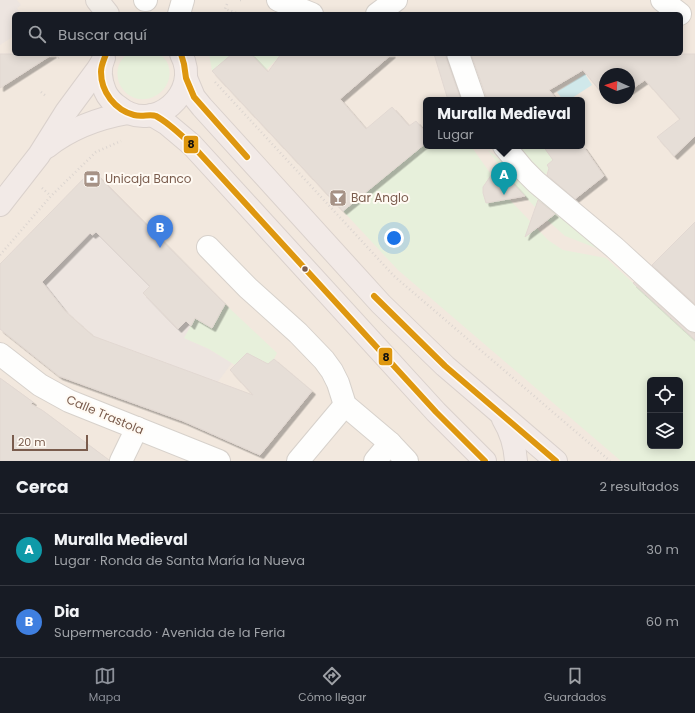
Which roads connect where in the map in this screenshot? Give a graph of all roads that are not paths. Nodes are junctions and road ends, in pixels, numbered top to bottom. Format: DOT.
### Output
graph roads {
  1 [pos="97,0"];
  2 [pos="184,0"];
  3 [pos="278,0"];
  4 [pos="662,0"];
  5 [pos="106,12"];
  6 [pos="180,12"];
  7 [pos="307,12"];
  8 [pos="678,12"];
  9 [pos="683,16"];
  10 [pos="695,25"];
  11 [pos="181,56"];
  12 [pos="459,56"];
  13 [pos="104,58"];
  14 [pos="186,78"];
  15 [pos="473,97"];
  16 [pos="128,113"];
  17 [pos="152,115"];
  18 [pos="506,149"];
  19 [pos="38,155"];
  20 [pos="0,206"];
  21 [pos="208,246"];
  22 [pos="695,322"];
  23 [pos="0,354"];
  24 [pos="345,405"];
  25 [pos="494,408"];
  26 [pos="137,428"];
  27 [pos="390,443"];
  28 [pos="121,461"];
  29 [pos="218,461"];
  30 [pos="298,461"];
  31 [pos="374,461"];
  32 [pos="407,461"];
  33 [pos="485,461"];
  34 [pos="516,461"];
  35 [pos="556,461"];
  1 -- 5 [label="main road"];
  2 -- 6 [label="street"];
  3 -- 7 [label="street"];
  4 -- 8 [label="street"];
  9 -- 10 [label="street"];
  11 -- 14 [label="highway"];
  12 -- 15 [label="street"];
  13 -- 16 [label="highway"];
  13 -- 19 [label="highway"];
  14 -- 17 [label="highway"];
  14 -- 25 [label="highway"];
  16 -- 17 [label="highway"];
  16 -- 19 [label="highway"];
  17 -- 33 [label="highway"];
  18 -- 22 [label="street"];
  19 -- 20 [label="highway"];
  21 -- 24 [label="street"];
  23 -- 26 [label="street, Calle Trastola"];
  24 -- 27 [label="street"];
  24 -- 30 [label="street"];
  25 -- 34 [label="highway"];
  25 -- 35 [label="highway"];
  26 -- 28 [label="street"];
  26 -- 29 [label="street, Calle Trastola"];
  27 -- 31 [label="street"];
  27 -- 32 [label="street"];
}
